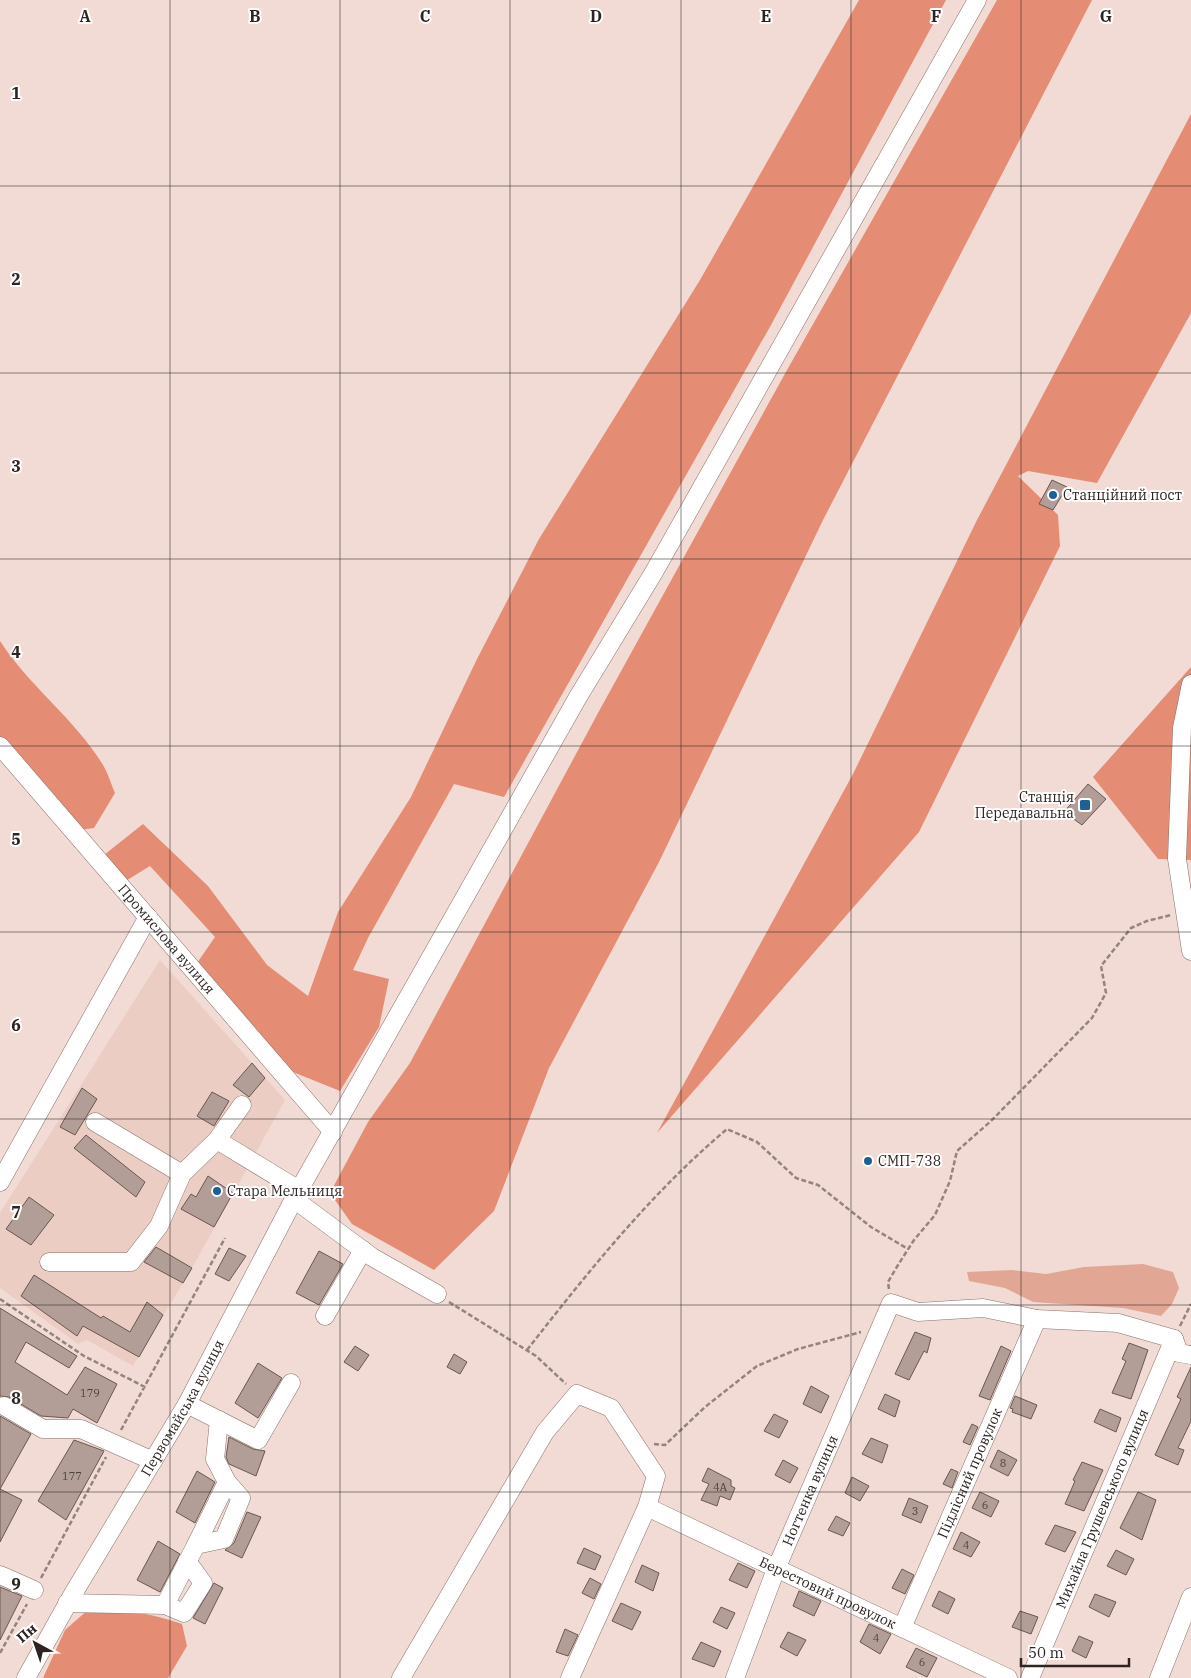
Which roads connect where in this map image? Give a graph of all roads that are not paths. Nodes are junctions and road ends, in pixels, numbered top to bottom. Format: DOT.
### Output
graph roads {
  1 [pos="976,0"];
  2 [pos="1191,684"];
  3 [pos="0,746"];
  4 [pos="148,917"];
  5 [pos="1191,951"];
  6 [pos="242,1105"];
  7 [pos="95,1122"];
  8 [pos="333,1132"];
  9 [pos="217,1140"];
  10 [pos="182,1174"];
  11 [pos="0,1182"];
  12 [pos="297,1195"];
  13 [pos="363,1250"];
  14 [pos="49,1262"];
  15 [pos="437,1294"];
  16 [pos="325,1316"];
  17 [pos="1037,1319"];
  18 [pos="1174,1339"];
  19 [pos="1191,1355"];
  20 [pos="291,1383"];
  21 [pos="187,1404"];
  22 [pos="4,1406"];
  23 [pos="219,1420"];
  24 [pos="153,1461"];
  25 [pos="647,1507"];
  26 [pos="187,1562"];
  27 [pos="776,1569"];
  28 [pos="0,1576"];
  29 [pos="34,1590"];
  30 [pos="1191,1597"];
  31 [pos="67,1604"];
  32 [pos="165,1604"];
  33 [pos="902,1628"];
  34 [pos="26,1678"];
  35 [pos="401,1678"];
  36 [pos="570,1678"];
  37 [pos="735,1678"];
  38 [pos="1008,1678"];
  39 [pos="1030,1678"];
  40 [pos="1159,1678"];
  1 -- 8 [label="street, Первомайська вулиця"];
  2 -- 5 [label="street"];
  3 -- 4 [label="street, Промислова вулиця"];
  4 -- 8 [label="street, Промислова вулиця"];
  4 -- 11 [label="street"];
  6 -- 9 [label="street"];
  7 -- 10 [label="street"];
  8 -- 12 [label="street, Первомайська вулиця"];
  9 -- 10 [label="street"];
  9 -- 12 [label="street"];
  10 -- 14 [label="street"];
  12 -- 13 [label="street"];
  12 -- 21 [label="street, Первомайська вулиця"];
  13 -- 15 [label="street"];
  13 -- 16 [label="street"];
  17 -- 18 [label="street"];
  17 -- 27 [label="street, Ногтенка вулиця"];
  17 -- 33 [label="street, Підлісний провулок"];
  18 -- 19 [label="street"];
  18 -- 39 [label="street, Михайла Грушевського вулиця"];
  20 -- 23 [label="street"];
  21 -- 23 [label="street"];
  21 -- 24 [label="street, Первомайська вулиця"];
  22 -- 24 [label="street"];
  23 -- 26 [label="street"];
  24 -- 31 [label="street, Первомайська вулиця"];
  25 -- 27 [label="street, Берестовий провулок"];
  25 -- 35 [label="street"];
  25 -- 36 [label="street"];
  26 -- 32 [label="street"];
  26 -- 32 [label="street"];
  27 -- 33 [label="street, Берестовий провулок"];
  27 -- 37 [label="street, Ногтенка вулиця"];
  28 -- 29 [label="street"];
  30 -- 40 [label="street"];
  31 -- 32 [label="street"];
  31 -- 34 [label="street, Первомайська вулиця"];
  33 -- 38 [label="street, Берестовий провулок"];
}
